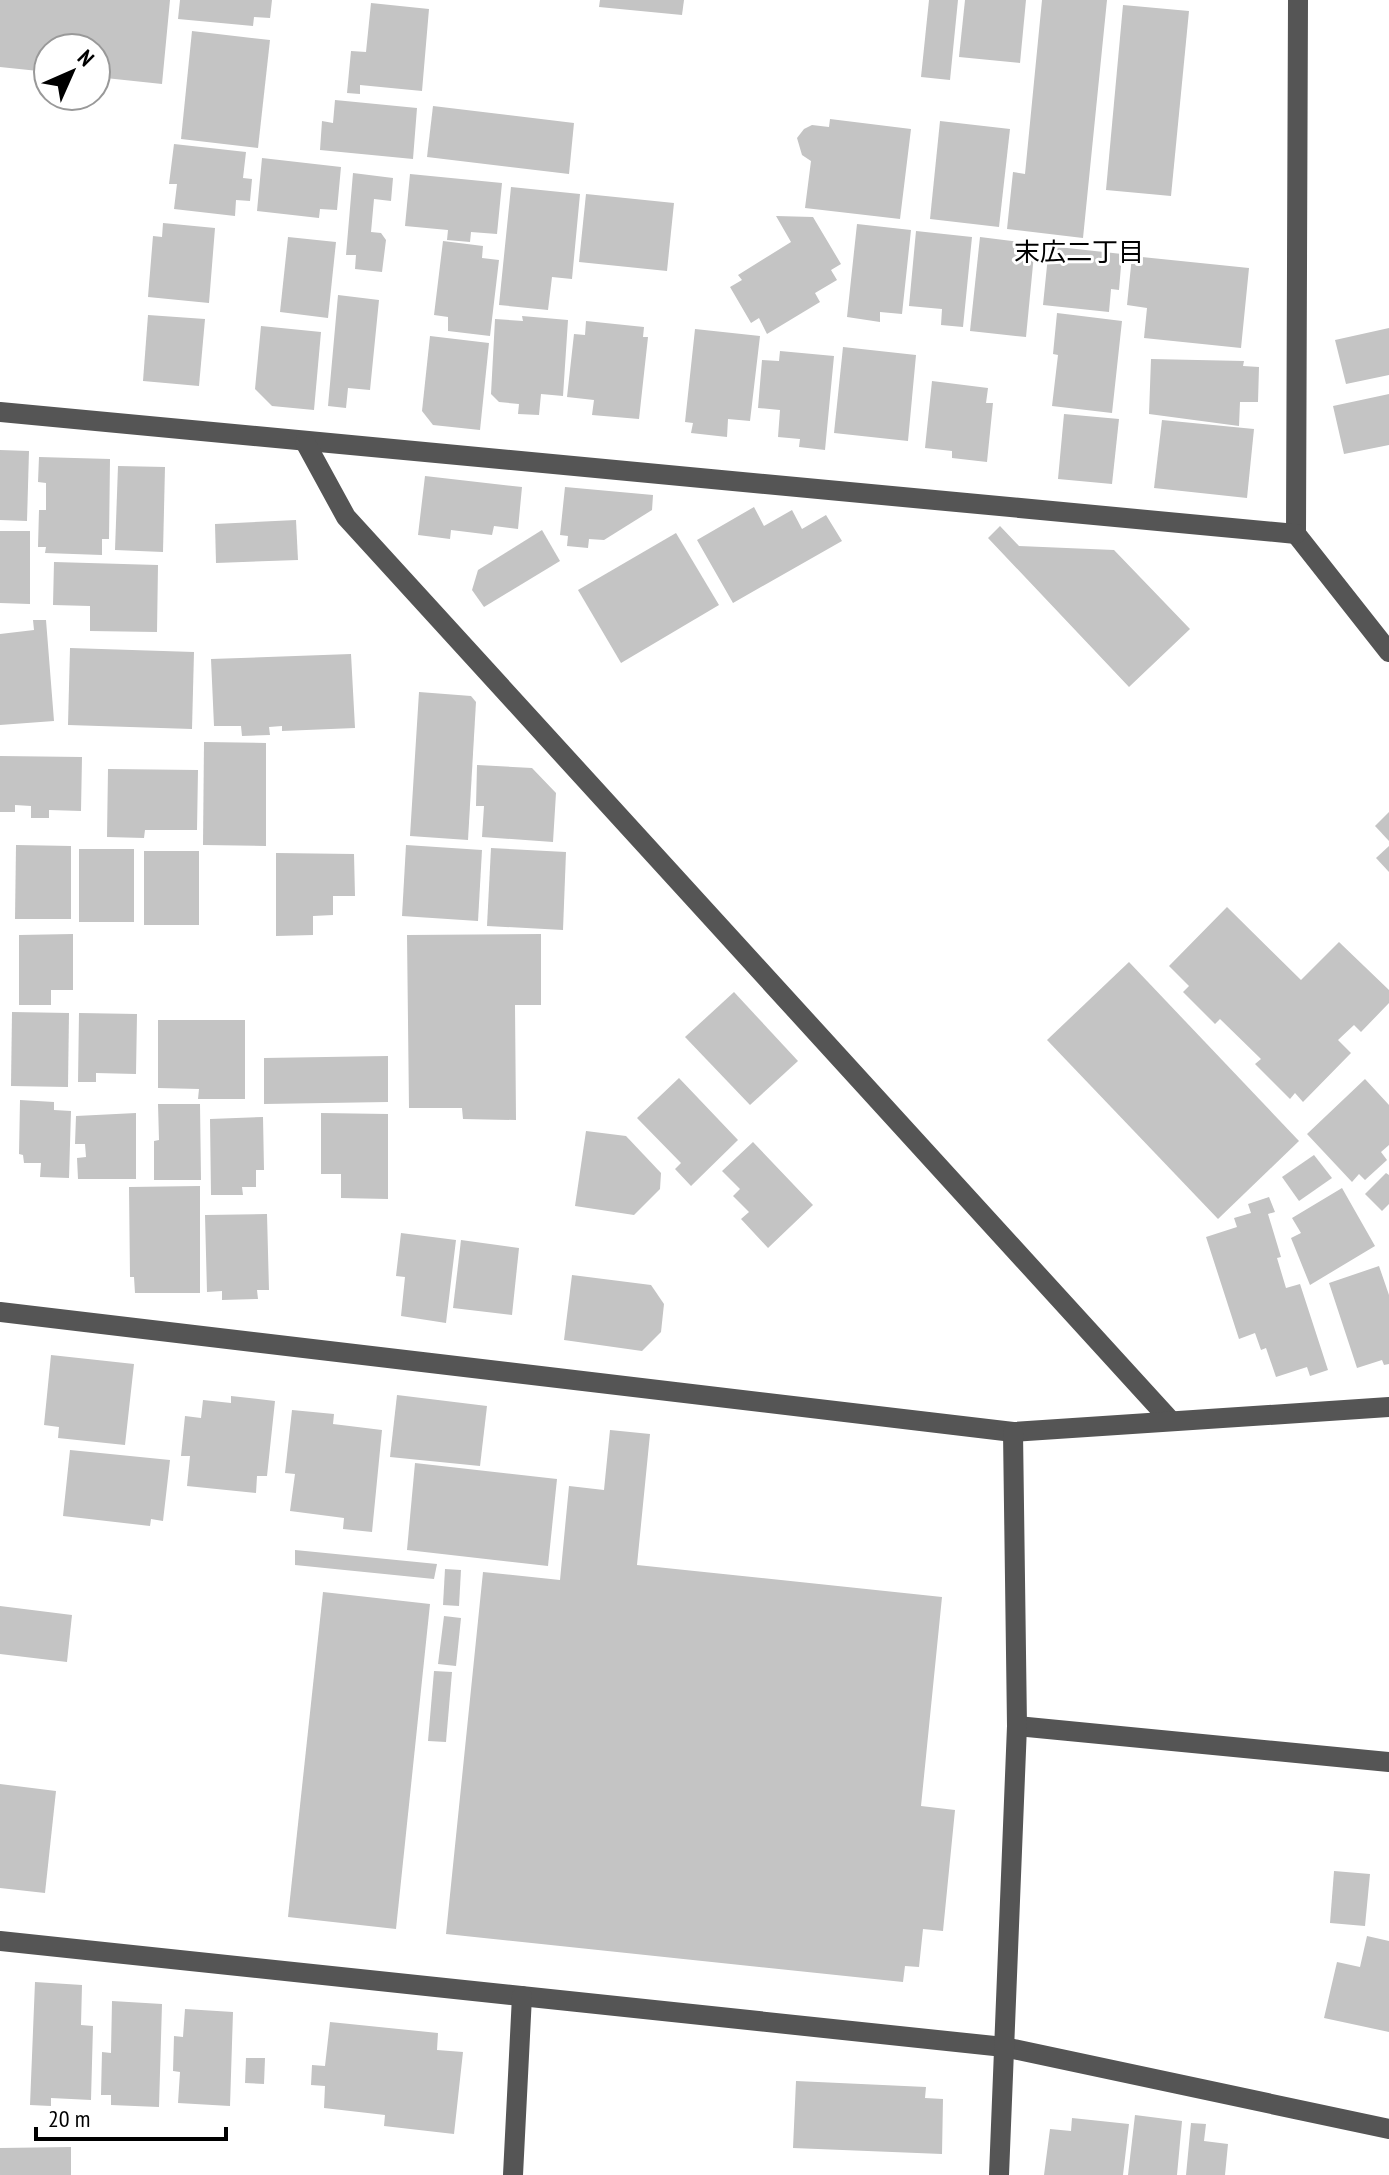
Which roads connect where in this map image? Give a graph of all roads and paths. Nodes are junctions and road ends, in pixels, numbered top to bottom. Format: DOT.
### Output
graph roads {
  1 [pos="1298,0"];
  2 [pos="0,412"];
  3 [pos="305,442"];
  4 [pos="1296,534"];
  5 [pos="1389,652"];
  6 [pos="0,1312"];
  7 [pos="1389,1407"];
  8 [pos="1171,1421"];
  9 [pos="1013,1432"];
  10 [pos="1017,1726"];
  11 [pos="1389,1762"];
  12 [pos="0,1941"];
  13 [pos="522,1996"];
  14 [pos="1004,2047"];
  15 [pos="1389,2129"];
  16 [pos="513,2175"];
  17 [pos="999,2175"];
  1 -- 4 [label="street"];
  2 -- 3 [label="street"];
  3 -- 4 [label="street"];
  3 -- 8 [label="street"];
  4 -- 5 [label="street"];
  6 -- 9 [label="street"];
  7 -- 8 [label="street"];
  8 -- 9 [label="street"];
  9 -- 10 [label="street"];
  10 -- 11 [label="street"];
  10 -- 14 [label="street"];
  12 -- 13 [label="street"];
  13 -- 14 [label="street"];
  13 -- 16 [label="street"];
  14 -- 15 [label="street"];
  14 -- 17 [label="street"];
}
